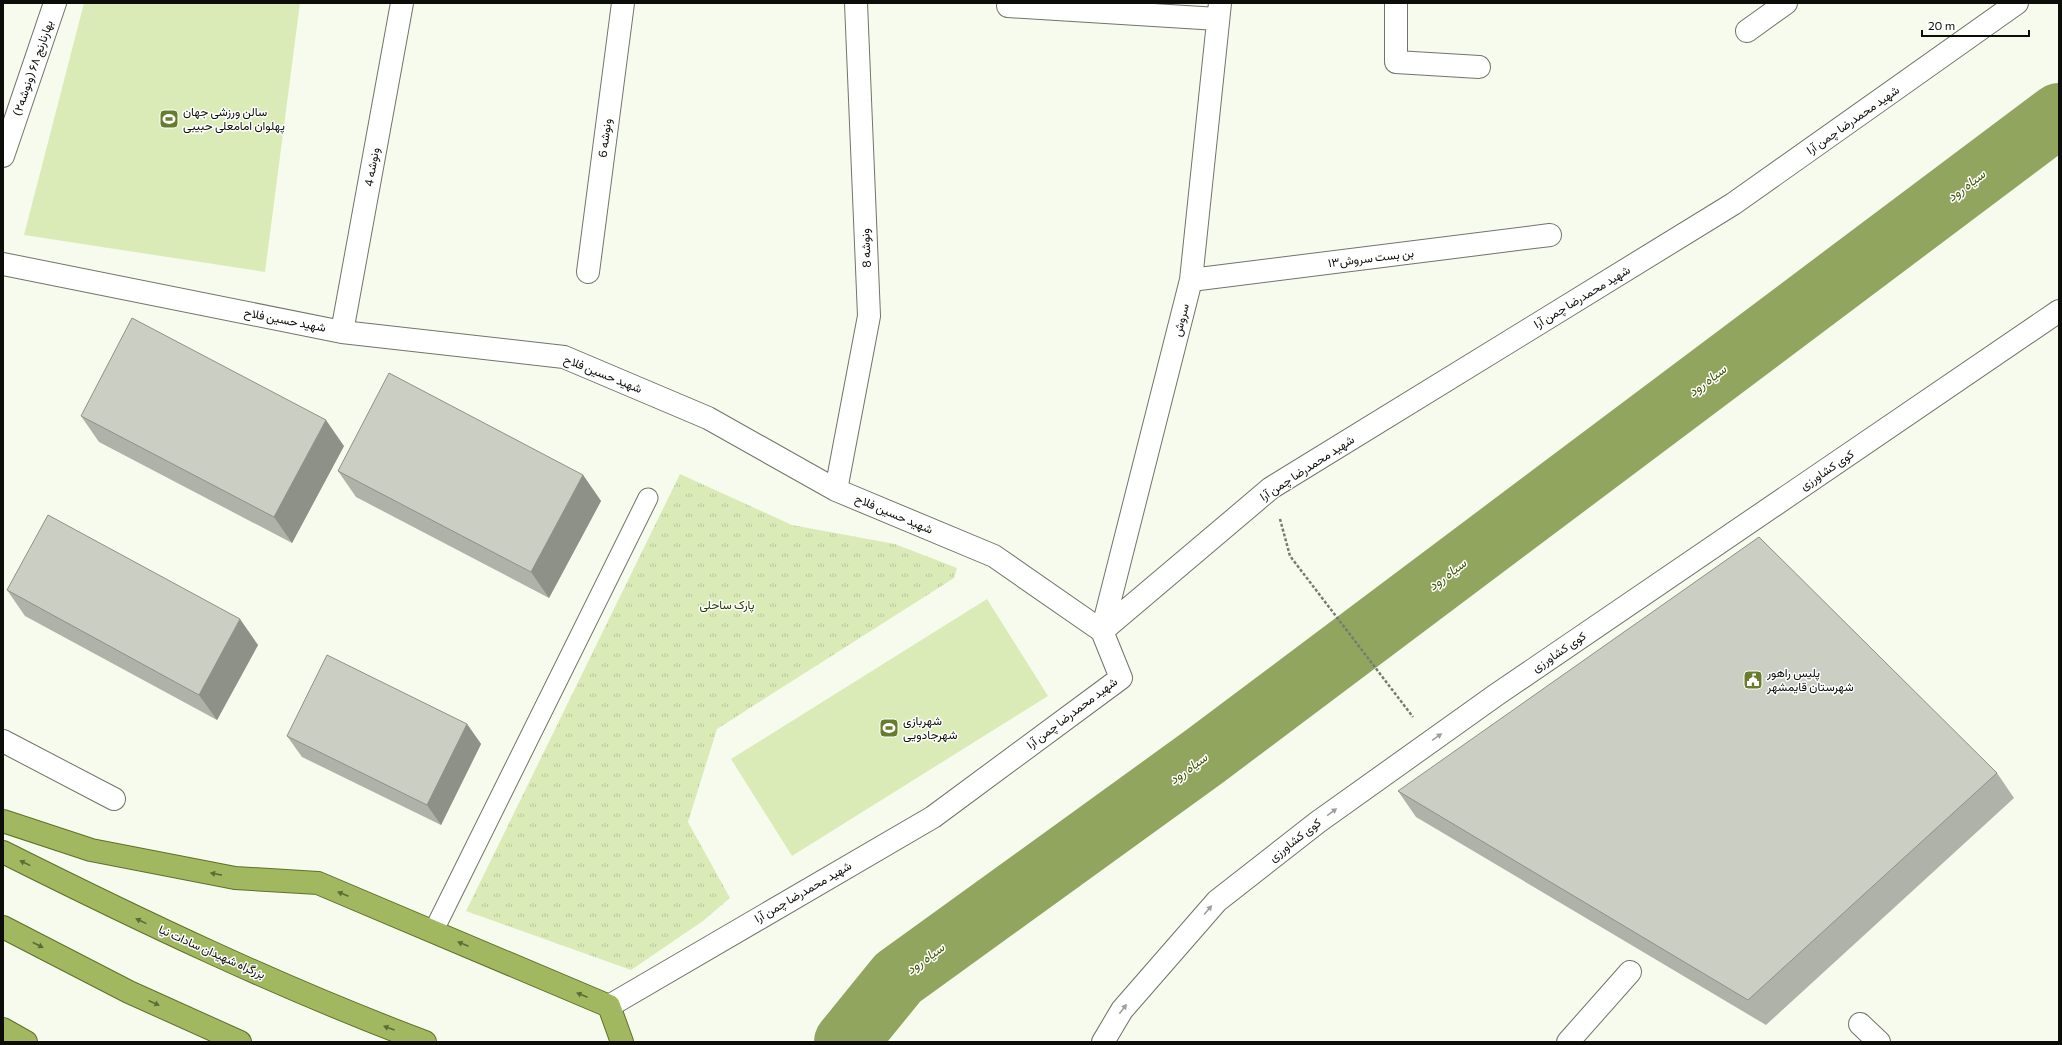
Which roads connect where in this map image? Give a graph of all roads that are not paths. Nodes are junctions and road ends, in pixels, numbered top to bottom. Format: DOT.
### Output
graph roads {
  1 [pos="55,3"];
  2 [pos="402,3"];
  3 [pos="623,3"];
  4 [pos="856,3"];
  5 [pos="1396,3"];
  6 [pos="1786,3"];
  7 [pos="2017,3"];
  8 [pos="1008,6"];
  9 [pos="1219,11"];
  10 [pos="1748,31"];
  11 [pos="1479,68"];
  12 [pos="3,156"];
  13 [pos="1550,235"];
  14 [pos="3,264"];
  15 [pos="588,272"];
  16 [pos="1191,280"];
  17 [pos="2059,311"];
  18 [pos="342,332"];
  19 [pos="836,490"];
  20 [pos="648,498"];
  21 [pos="1102,631"];
  22 [pos="3,741"];
  23 [pos="114,799"];
  24 [pos="3,820"];
  25 [pos="3,852"];
  26 [pos="3,927"];
  27 [pos="433,932"];
  28 [pos="1630,972"];
  29 [pos="608,1006"];
  30 [pos="1860,1024"];
  31 [pos="3,1029"];
  32 [pos="26,1042"];
  33 [pos="240,1042"];
  34 [pos="425,1042"];
  35 [pos="622,1042"];
  36 [pos="1103,1042"];
  37 [pos="1568,1042"];
  38 [pos="1879,1042"];
  1 -- 12 [label="street, بهارنارنج ۶۸ (ونوشه۲)"];
  2 -- 18 [label="street, ونوشه 4"];
  3 -- 15 [label="street, ونوشه 6"];
  4 -- 19 [label="street, ونوشه 8"];
  5 -- 11 [label="street"];
  6 -- 10 [label="street"];
  7 -- 21 [label="street, شهید محمدرضا چمن آرا"];
  8 -- 9 [label="street"];
  9 -- 16 [label="street, سروش"];
  13 -- 16 [label="street, بن بست سروش۱۳"];
  14 -- 18 [label="street, شهید حسین فلاح"];
  16 -- 21 [label="street, سروش"];
  36 -- 17 [label="street, کوی کشاورزی, one-way"];
  18 -- 19 [label="street, شهید حسین فلاح"];
  19 -- 21 [label="street, شهید حسین فلاح"];
  20 -- 27 [label="lane"];
  21 -- 29 [label="street, شهید محمدرضا چمن آرا"];
  22 -- 23 [label="street"];
  27 -- 24 [label="highway, one-way"];
  34 -- 25 [label="highway, بزرگراه شهیدان سادات نیا, one-way"];
  26 -- 33 [label="highway, one-way"];
  29 -- 27 [label="highway, one-way"];
  28 -- 37 [label="street"];
  29 -- 35 [label="highway"];
  30 -- 38 [label="street"];
  31 -- 32 [label="highway"];
}
